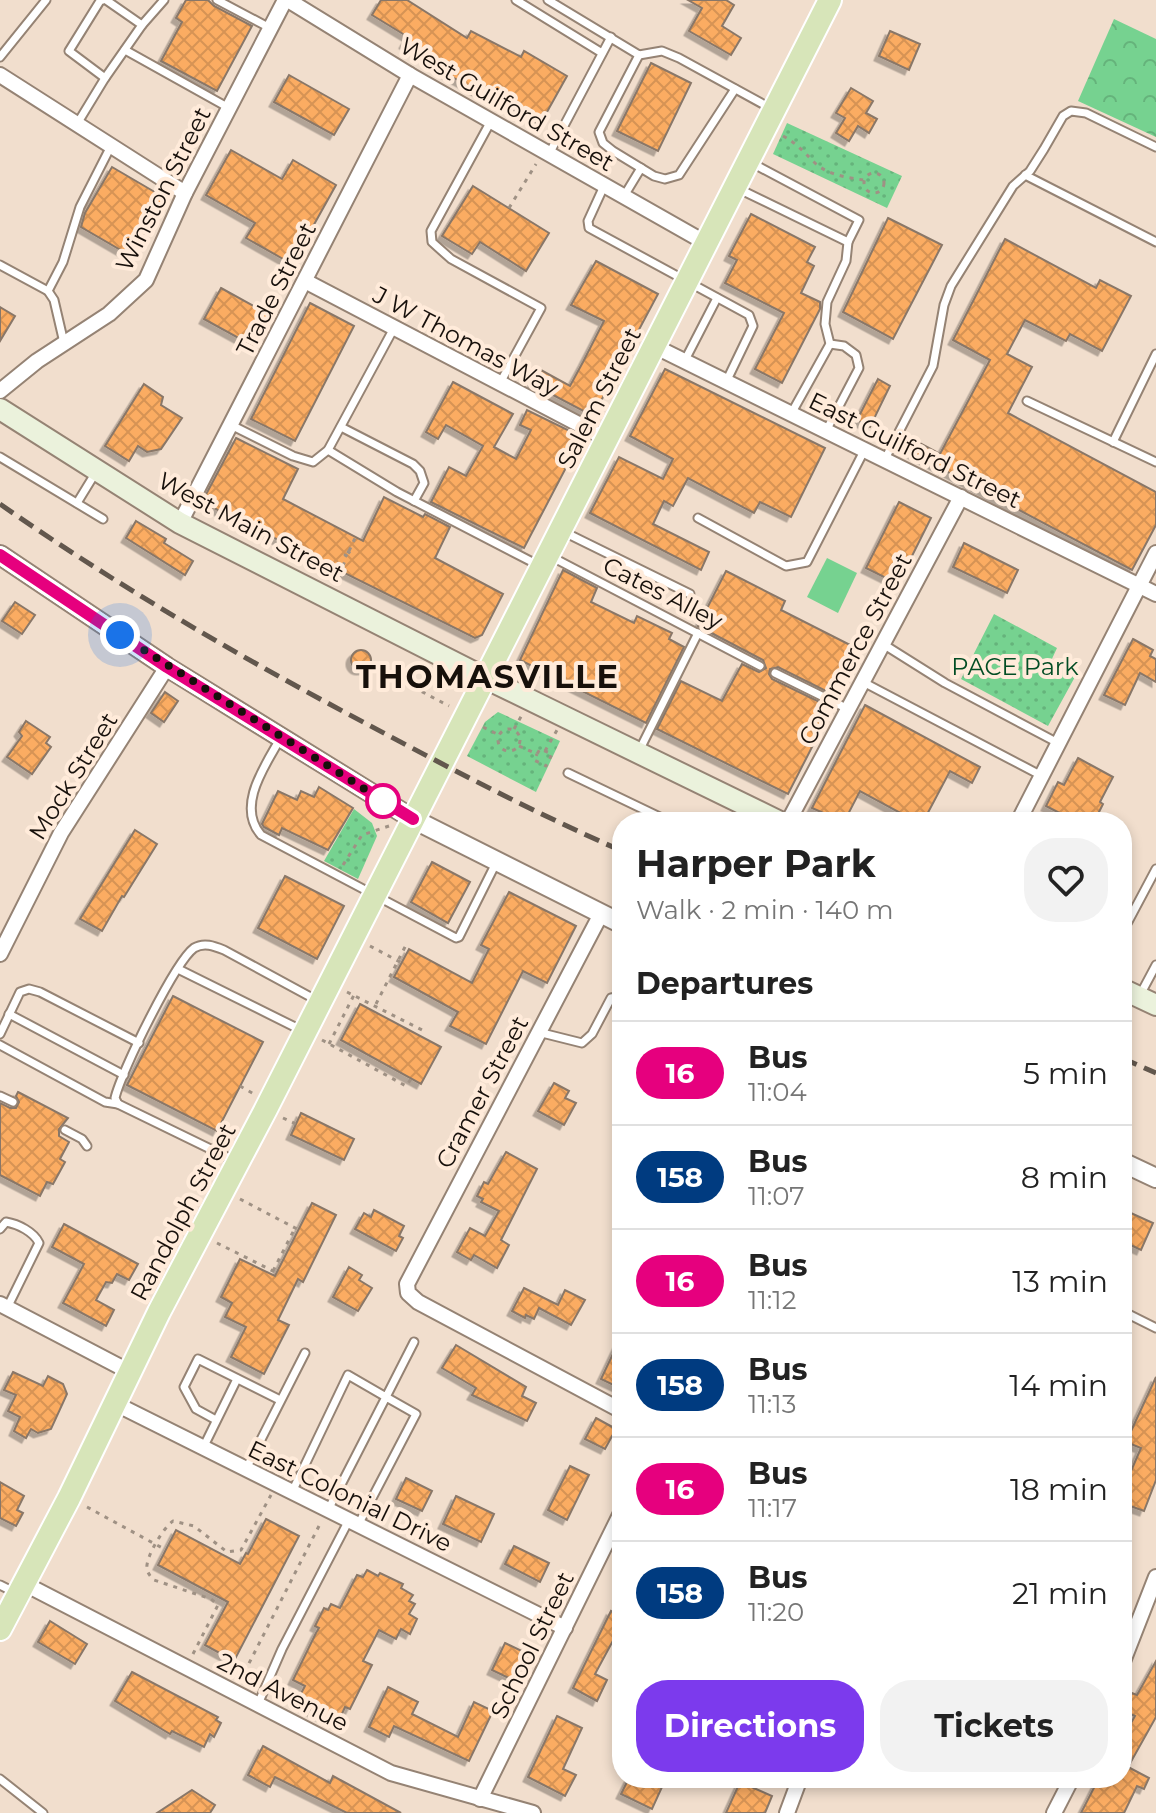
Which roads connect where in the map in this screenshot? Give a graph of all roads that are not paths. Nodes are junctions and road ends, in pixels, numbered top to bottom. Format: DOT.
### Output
graph roads {
  1 [pos="46,0"];
  2 [pos="104,0"];
  3 [pos="164,0"];
  4 [pos="217,0"];
  5 [pos="287,0"];
  6 [pos="516,0"];
  7 [pos="548,0"];
  8 [pos="830,0"];
  9 [pos="142,25"];
  10 [pos="270,28"];
  11 [pos="611,37"];
  12 [pos="125,50"];
  13 [pos="602,53"];
  14 [pos="639,55"];
  15 [pos="0,57"];
  16 [pos="0,75"];
  17 [pos="410,75"];
  18 [pos="105,78"];
  19 [pos="735,89"];
  20 [pos="229,108"];
  21 [pos="770,119"];
  22 [pos="491,121"];
  23 [pos="77,124"];
  24 [pos="111,146"];
  25 [pos="1156,147"];
  26 [pos="547,152"];
  27 [pos="748,161"];
  28 [pos="641,168"];
  29 [pos="1025,175"];
  30 [pos="605,185"];
  31 [pos="735,187"];
  32 [pos="185,193"];
  33 [pos="624,196"];
  34 [pos="848,242"];
  35 [pos="1156,242"];
  36 [pos="706,243"];
  37 [pos="0,265"];
  38 [pos="305,281"];
  39 [pos="686,282"];
  40 [pos="48,291"];
  41 [pos="717,298"];
  42 [pos="394,328"];
  43 [pos="64,343"];
  44 [pos="830,344"];
  45 [pos="654,346"];
  46 [pos="1156,354"];
  47 [pos="684,361"];
  48 [pos="726,382"];
  49 [pos="500,383"];
  50 [pos="0,391"];
  51 [pos="1027,401"];
  52 [pos="0,409"];
  53 [pos="791,414"];
  54 [pos="231,425"];
  55 [pos="341,427"];
  56 [pos="826,431"];
  57 [pos="607,439"];
  58 [pos="1113,442"];
  59 [pos="865,449"];
  60 [pos="328,450"];
  61 [pos="1156,451"];
  62 [pos="0,457"];
  63 [pos="885,459"];
  64 [pos="1154,461"];
  65 [pos="97,470"];
  66 [pos="961,497"];
  67 [pos="414,501"];
  68 [pos="77,503"];
  69 [pos="698,518"];
  70 [pos="103,519"];
  71 [pos="180,523"];
  72 [pos="560,530"];
  73 [pos="1156,553"];
  74 [pos="0,555"];
  75 [pos="545,561"];
  76 [pos="1139,586"];
  77 [pos="690,594"];
  78 [pos="1156,594"];
  79 [pos="698,633"];
  80 [pos="883,644"];
  81 [pos="760,666"];
  82 [pos="167,667"];
  83 [pos="775,673"];
  84 [pos="485,678"];
  85 [pos="863,682"];
  86 [pos="848,709"];
  87 [pos="281,737"];
  88 [pos="1058,743"];
  89 [pos="638,753"];
  90 [pos="568,773"];
  91 [pos="1042,776"];
  92 [pos="649,812"];
  93 [pos="759,812"];
  94 [pos="793,812"];
  95 [pos="1023,812"];
  96 [pos="413,819"];
  97 [pos="497,861"];
  98 [pos="1156,869"];
  99 [pos="374,896"];
  100 [pos="601,914"];
  101 [pos="1132,914"];
  102 [pos="612,919"];
  103 [pos="0,954"];
  104 [pos="1156,965"];
  105 [pos="178,969"];
  106 [pos="324,992"];
  107 [pos="1139,997"];
  108 [pos="612,998"];
  109 [pos="9,1014"];
  110 [pos="305,1031"];
  111 [pos="538,1032"];
  112 [pos="0,1034"];
  113 [pos="139,1043"];
  114 [pos="0,1045"];
  115 [pos="124,1075"];
  116 [pos="0,1096"];
  117 [pos="13,1102"];
  118 [pos="118,1104"];
  119 [pos="65,1130"];
  120 [pos="87,1146"];
  121 [pos="237,1162"];
  122 [pos="1132,1167"];
  123 [pos="1156,1178"];
  124 [pos="0,1229"];
  125 [pos="4,1306"];
  126 [pos="1132,1316"];
  127 [pos="1156,1328"];
  128 [pos="414,1342"];
  129 [pos="305,1353"];
  130 [pos="130,1372"];
  131 [pos="237,1379"];
  132 [pos="386,1397"];
  133 [pos="280,1400"];
  134 [pos="116,1404"];
  135 [pos="612,1406"];
  136 [pos="216,1420"];
  137 [pos="203,1448"];
  138 [pos="246,1469"];
  139 [pos="292,1492"];
  140 [pos="328,1510"];
  141 [pos="354,1523"];
  142 [pos="612,1532"];
  143 [pos="1156,1577"];
  144 [pos="14,1587"];
  145 [pos="565,1628"];
  146 [pos="0,1629"];
  147 [pos="1132,1638"];
  148 [pos="258,1704"];
  149 [pos="1,1781"];
  150 [pos="796,1788"];
  151 [pos="1067,1788"];
  152 [pos="480,1799"];
  153 [pos="43,1813"];
  154 [pos="533,1813"];
  155 [pos="787,1813"];
  156 [pos="1054,1813"];
  1 -- 15 [label="lane"];
  2 -- 9 [label="lane"];
  2 -- 18 [label="lane"];
  3 -- 9 [label="lane"];
  4 -- 10 [label="lane"];
  5 -- 10 [label="street, Winston Street"];
  5 -- 17 [label="street, West Guilford Street"];
  6 -- 13 [label="lane"];
  7 -- 11 [label="lane"];
  8 -- 21 [label="main road, Salem Street"];
  9 -- 12 [label="lane"];
  10 -- 20 [label="street, Winston Street"];
  11 -- 13 [label="lane"];
  11 -- 14 [label="lane"];
  12 -- 18 [label="lane"];
  12 -- 20 [label="lane"];
  13 -- 26 [label="lane"];
  14 -- 19 [label="lane"];
  14 -- 28 [label="lane"];
  16 -- 23 [label="street"];
  17 -- 22 [label="street, West Guilford Street"];
  17 -- 38 [label="street, Trade Street"];
  18 -- 23 [label="lane"];
  19 -- 21 [label="lane"];
  19 -- 28 [label="lane"];
  20 -- 32 [label="street, Winston Street"];
  21 -- 27 [label="main road, Salem Street"];
  22 -- 26 [label="street, West Guilford Street"];
  22 -- 49 [label="lane"];
  23 -- 24 [label="street"];
  24 -- 32 [label="street"];
  24 -- 40 [label="lane"];
  25 -- 29 [label="lane"];
  26 -- 30 [label="street, West Guilford Street"];
  27 -- 31 [label="main road, Salem Street"];
  27 -- 34 [label="lane"];
  28 -- 33 [label="lane"];
  29 -- 35 [label="lane"];
  29 -- 63 [label="lane"];
  30 -- 33 [label="street, West Guilford Street"];
  30 -- 39 [label="lane"];
  31 -- 34 [label="lane"];
  31 -- 36 [label="main road, Salem Street"];
  32 -- 43 [label="street, Winston Street"];
  33 -- 36 [label="street, West Guilford Street"];
  34 -- 44 [label="lane"];
  36 -- 39 [label="main road, Salem Street"];
  37 -- 40 [label="lane"];
  38 -- 42 [label="street, J W Thomas Way"];
  38 -- 54 [label="street, Trade Street"];
  39 -- 41 [label="lane"];
  39 -- 45 [label="main road, Salem Street"];
  40 -- 43 [label="lane"];
  41 -- 47 [label="lane"];
  41 -- 48 [label="lane"];
  42 -- 49 [label="street, J W Thomas Way"];
  42 -- 55 [label="lane"];
  43 -- 50 [label="street, Winston Street"];
  44 -- 53 [label="lane"];
  44 -- 56 [label="lane"];
  45 -- 47 [label="street, East Guilford Street"];
  45 -- 57 [label="main road, Salem Street"];
  46 -- 58 [label="lane"];
  47 -- 48 [label="street, East Guilford Street"];
  48 -- 53 [label="street, East Guilford Street"];
  49 -- 57 [label="street, J W Thomas Way"];
  51 -- 58 [label="lane"];
  52 -- 65 [label="main road, West Main Street"];
  53 -- 56 [label="street, East Guilford Street"];
  54 -- 60 [label="lane"];
  54 -- 71 [label="street, Trade Street"];
  55 -- 60 [label="lane"];
  55 -- 67 [label="lane"];
  56 -- 59 [label="street, East Guilford Street"];
  57 -- 72 [label="main road, Salem Street"];
  58 -- 64 [label="lane"];
  59 -- 63 [label="street, East Guilford Street"];
  59 -- 69 [label="lane"];
  60 -- 67 [label="lane, Cates Alley"];
  61 -- 64 [label="lane"];
  62 -- 68 [label="lane"];
  63 -- 66 [label="street, East Guilford Street"];
  65 -- 68 [label="lane"];
  65 -- 71 [label="main road, West Main Street"];
  66 -- 76 [label="street, East Guilford Street"];
  66 -- 80 [label="street, Commerce Street"];
  67 -- 75 [label="lane, Cates Alley"];
  68 -- 70 [label="lane"];
  71 -- 84 [label="main road, West Main Street"];
  72 -- 75 [label="main road, Salem Street"];
  72 -- 77 [label="lane"];
  73 -- 76 [label="street"];
  74 -- 82 [label="street"];
  75 -- 79 [label="lane, Cates Alley"];
  75 -- 84 [label="main road, Salem Street"];
  76 -- 78 [label="street, East Guilford Street"];
  76 -- 88 [label="street"];
  79 -- 81 [label="lane, Cates Alley"];
  79 -- 89 [label="lane"];
  80 -- 85 [label="street, Commerce Street"];
  80 -- 88 [label="lane"];
  82 -- 87 [label="street"];
  82 -- 103 [label="street, Mock Street"];
  83 -- 86 [label="lane"];
  84 -- 89 [label="main road, West Main Street"];
  84 -- 96 [label="main road, Salem Street"];
  85 -- 86 [label="street, Commerce Street"];
  85 -- 91 [label="lane"];
  86 -- 94 [label="street, Commerce Street"];
  87 -- 96 [label="street"];
  87 -- 99 [label="lane"];
  88 -- 91 [label="street"];
  89 -- 93 [label="main road, West Main Street"];
  90 -- 92 [label="lane"];
  91 -- 95 [label="street"];
  96 -- 97 [label="street"];
  96 -- 99 [label="main road, Randolph Street"];
  97 -- 99 [label="lane"];
  97 -- 100 [label="street"];
  98 -- 101 [label="lane"];
  99 -- 106 [label="main road, Randolph Street"];
  100 -- 102 [label="street"];
  100 -- 111 [label="street, Cramer Street"];
  104 -- 107 [label="lane"];
  105 -- 106 [label="lane"];
  105 -- 110 [label="lane"];
  105 -- 113 [label="lane"];
  106 -- 110 [label="main road, Randolph Street"];
  108 -- 111 [label="lane"];
  109 -- 112 [label="lane"];
  109 -- 113 [label="lane"];
  109 -- 115 [label="lane"];
  110 -- 121 [label="main road, Randolph Street"];
  111 -- 135 [label="street, Cramer Street"];
  113 -- 115 [label="lane"];
  114 -- 118 [label="lane"];
  115 -- 118 [label="lane"];
  116 -- 117 [label="lane"];
  118 -- 121 [label="lane"];
  119 -- 120 [label="lane"];
  121 -- 130 [label="main road, Randolph Street"];
  122 -- 123 [label="street"];
  124 -- 125 [label="lane"];
  125 -- 130 [label="street"];
  126 -- 127 [label="lane"];
  128 -- 132 [label="lane"];
  129 -- 133 [label="lane"];
  130 -- 134 [label="main road, Randolph Street"];
  131 -- 133 [label="lane"];
  131 -- 136 [label="lane"];
  131 -- 136 [label="lane"];
  132 -- 139 [label="lane"];
  132 -- 140 [label="lane"];
  132 -- 141 [label="lane"];
  133 -- 138 [label="lane"];
  134 -- 137 [label="street, East Colonial Drive"];
  134 -- 144 [label="main road, Randolph Street"];
  136 -- 137 [label="lane"];
  137 -- 138 [label="street, East Colonial Drive"];
  138 -- 139 [label="street, East Colonial Drive"];
  139 -- 140 [label="street, East Colonial Drive"];
  140 -- 141 [label="street, East Colonial Drive"];
  141 -- 145 [label="street, East Colonial Drive"];
  141 -- 148 [label="lane"];
  142 -- 145 [label="street, School Street"];
  143 -- 147 [label="street"];
  144 -- 146 [label="main road, Randolph Street"];
  144 -- 148 [label="street, 2nd Avenue"];
  145 -- 152 [label="street, School Street"];
  148 -- 152 [label="street, 2nd Avenue"];
  149 -- 153 [label="lane"];
  150 -- 155 [label="street"];
  151 -- 156 [label="street"];
  152 -- 154 [label="street, 2nd Avenue"];
}
